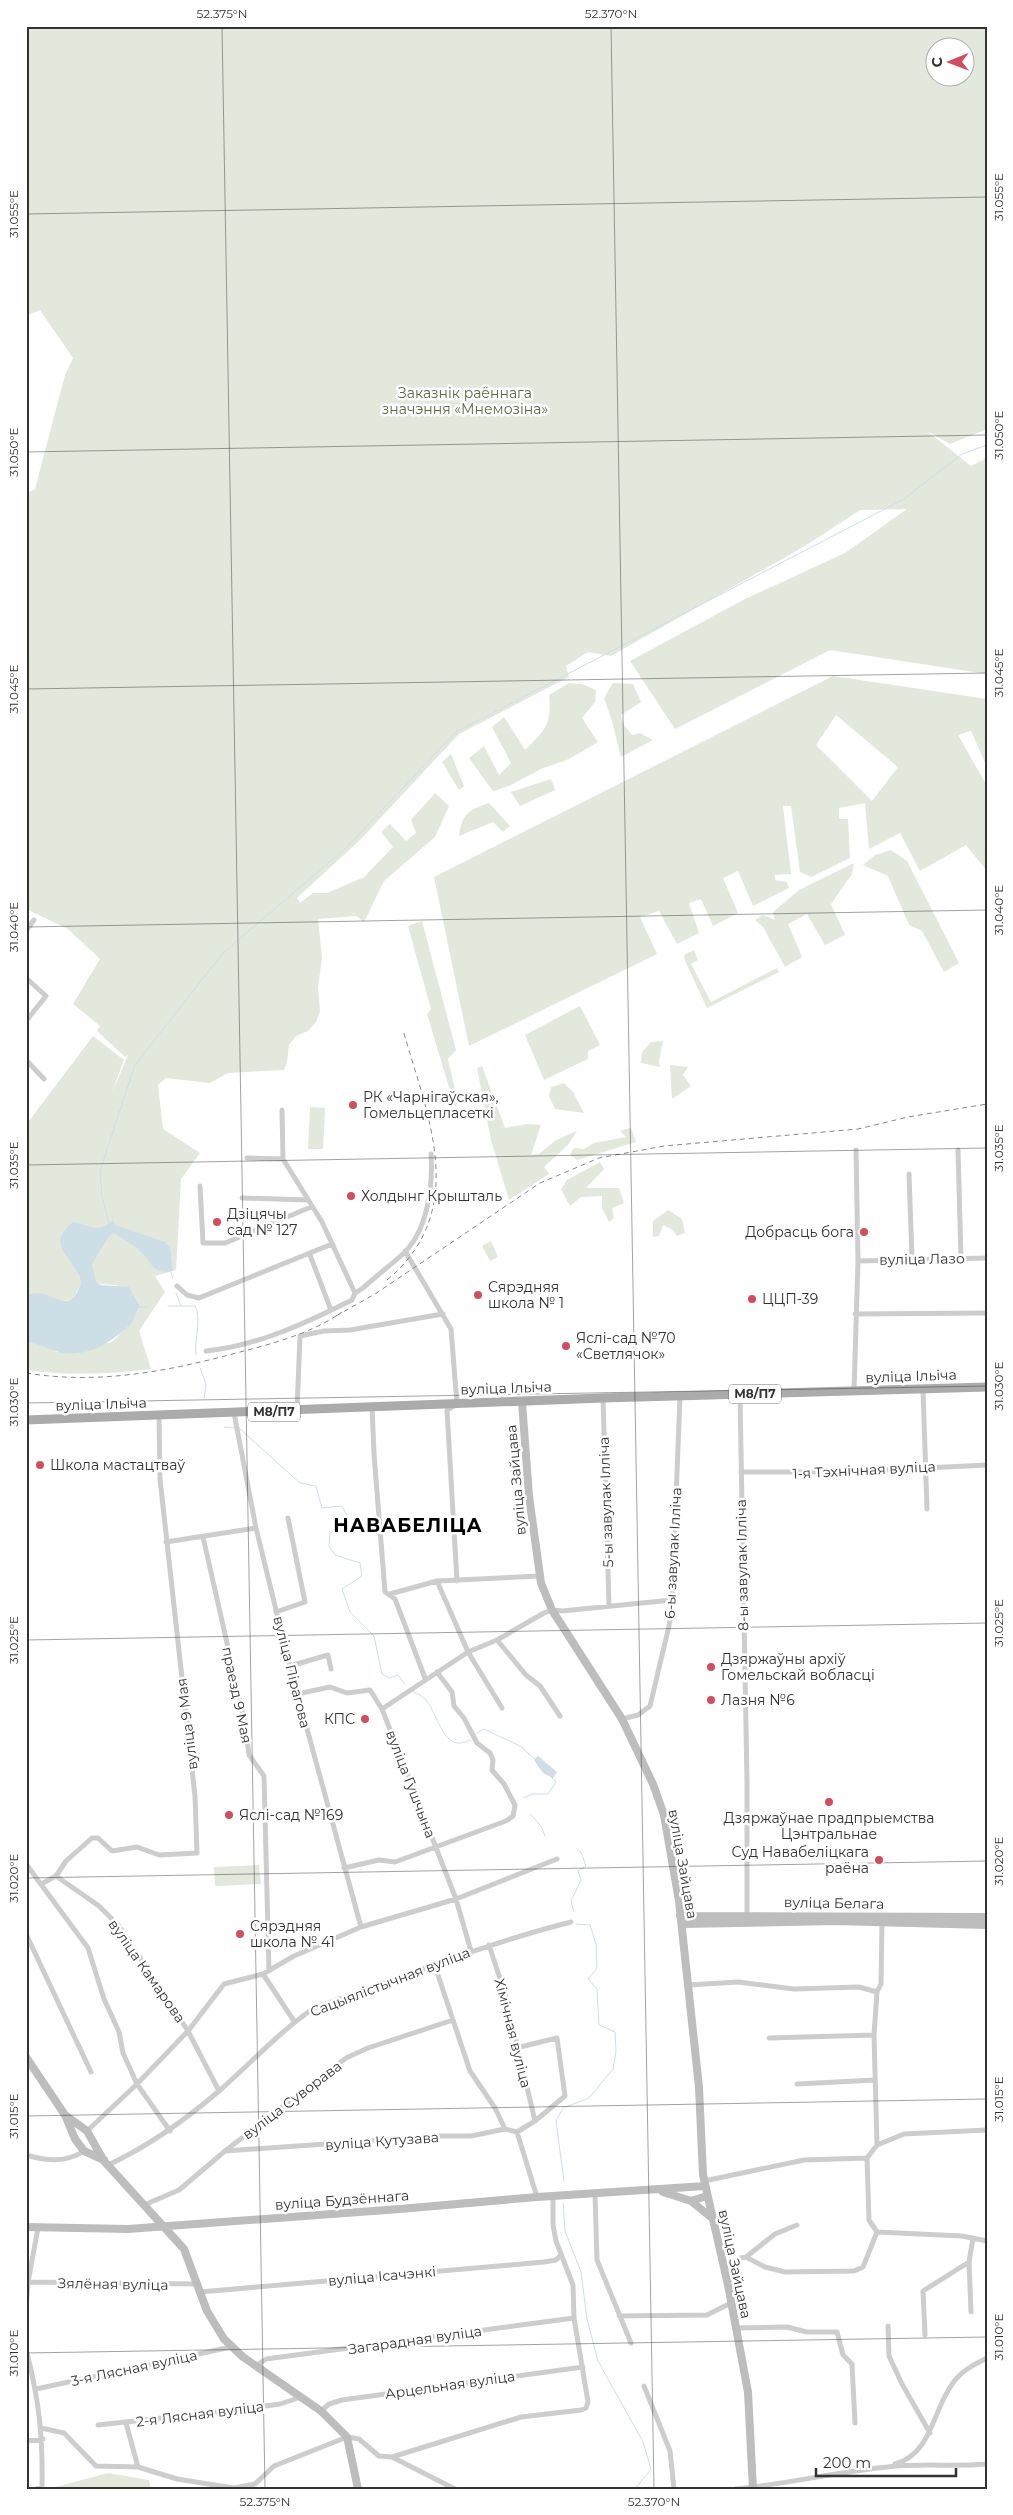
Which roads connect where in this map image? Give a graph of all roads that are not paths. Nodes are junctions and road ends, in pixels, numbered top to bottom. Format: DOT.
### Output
graph roads {
  1 [pos="34,920"];
  2 [pos="26,931"];
  3 [pos="26,978"];
  4 [pos="26,1021"];
  5 [pos="26,1060"];
  6 [pos="44,1079"];
  7 [pos="282,1110"];
  8 [pos="856,1150"];
  9 [pos="958,1150"];
  10 [pos="431,1154"];
  11 [pos="247,1158"];
  12 [pos="283,1159"];
  13 [pos="909,1174"];
  14 [pos="200,1186"];
  15 [pos="242,1198"];
  16 [pos="307,1200"];
  17 [pos="311,1207"];
  18 [pos="332,1244"];
  19 [pos="405,1251"];
  20 [pos="310,1255"];
  21 [pos="912,1258"];
  22 [pos="961,1258"];
  23 [pos="987,1258"];
  24 [pos="858,1261"];
  25 [pos="177,1286"];
  26 [pos="355,1292"];
  27 [pos="331,1310"];
  28 [pos="987,1313"];
  29 [pos="443,1314"];
  30 [pos="855,1314"];
  31 [pos="206,1352"];
  32 [pos="987,1388"];
  33 [pos="923,1390"];
  34 [pos="854,1392"];
  35 [pos="740,1395"];
  36 [pos="680,1397"];
  37 [pos="603,1398"];
  38 [pos="522,1402"];
  39 [pos="457,1404"];
  40 [pos="372,1406"];
  41 [pos="297,1411"];
  42 [pos="234,1414"];
  43 [pos="159,1416"];
  44 [pos="26,1420"];
  45 [pos="987,1465"];
  46 [pos="925,1467"];
  47 [pos="741,1472"];
  48 [pos="927,1509"];
  49 [pos="288,1518"];
  50 [pos="256,1528"];
  51 [pos="203,1537"];
  52 [pos="166,1542"];
  53 [pos="540,1576"];
  54 [pos="437,1581"];
  55 [pos="457,1581"];
  56 [pos="390,1594"];
  57 [pos="672,1600"];
  58 [pos="609,1606"];
  59 [pos="552,1610"];
  60 [pos="276,1612"];
  61 [pos="497,1640"];
  62 [pos="468,1652"];
  63 [pos="290,1666"];
  64 [pos="331,1669"];
  65 [pos="437,1672"];
  66 [pos="425,1678"];
  67 [pos="297,1694"];
  68 [pos="382,1708"];
  69 [pos="502,1708"];
  70 [pos="560,1716"];
  71 [pos="622,1720"];
  72 [pos="436,1847"];
  73 [pos="557,1859"];
  74 [pos="26,1864"];
  75 [pos="344,1868"];
  76 [pos="56,1876"];
  77 [pos="42,1883"];
  78 [pos="456,1899"];
  79 [pos="747,1916"];
  80 [pos="987,1917"];
  81 [pos="882,1919"];
  82 [pos="681,1920"];
  83 [pos="571,1922"];
  84 [pos="987,1925"];
  85 [pos="361,1927"];
  86 [pos="26,1934"];
  87 [pos="489,1945"];
  88 [pos="471,1951"];
  89 [pos="435,1966"];
  90 [pos="270,1971"];
  91 [pos="263,1974"];
  92 [pos="688,1985"];
  93 [pos="877,1992"];
  94 [pos="453,2020"];
  95 [pos="294,2022"];
  96 [pos="188,2031"];
  97 [pos="874,2035"];
  98 [pos="769,2038"];
  99 [pos="516,2048"];
  100 [pos="26,2057"];
  101 [pos="91,2072"];
  102 [pos="875,2080"];
  103 [pos="137,2084"];
  104 [pos="797,2084"];
  105 [pos="219,2090"];
  106 [pos="65,2115"];
  107 [pos="535,2121"];
  108 [pos="505,2129"];
  109 [pos="85,2130"];
  110 [pos="987,2130"];
  111 [pos="170,2131"];
  112 [pos="517,2132"];
  113 [pos="75,2139"];
  114 [pos="94,2142"];
  115 [pos="877,2145"];
  116 [pos="84,2151"];
  117 [pos="225,2151"];
  118 [pos="26,2155"];
  119 [pos="867,2158"];
  120 [pos="106,2163"];
  121 [pos="705,2184"];
  122 [pos="658,2190"];
  123 [pos="595,2194"];
  124 [pos="552,2196"];
  125 [pos="707,2196"];
  126 [pos="537,2197"];
  127 [pos="690,2201"];
  128 [pos="144,2205"];
  129 [pos="712,2218"];
  130 [pos="163,2225"];
  131 [pos="797,2225"];
  132 [pos="26,2227"];
  133 [pos="38,2228"];
  134 [pos="877,2232"];
  135 [pos="973,2238"];
  136 [pos="987,2241"];
  137 [pos="561,2255"];
  138 [pos="746,2257"];
  139 [pos="969,2262"];
  140 [pos="27,2282"];
  141 [pos="728,2285"];
  142 [pos="199,2288"];
  143 [pos="732,2304"];
  144 [pos="26,2310"];
  145 [pos="972,2312"];
  146 [pos="619,2316"];
  147 [pos="574,2318"];
  148 [pos="888,2326"];
  149 [pos="736,2328"];
  150 [pos="925,2335"];
  151 [pos="631,2343"];
  152 [pos="231,2347"];
  153 [pos="26,2348"];
  154 [pos="987,2358"];
  155 [pos="257,2365"];
  156 [pos="583,2367"];
  157 [pos="644,2386"];
  158 [pos="36,2389"];
  159 [pos="300,2397"];
  160 [pos="321,2411"];
  161 [pos="126,2423"];
  162 [pos="855,2423"];
  163 [pos="98,2425"];
  164 [pos="42,2428"];
  165 [pos="930,2432"];
  166 [pos="347,2436"];
  167 [pos="43,2438"];
  168 [pos="26,2441"];
  169 [pos="392,2457"];
  170 [pos="987,2464"];
  171 [pos="138,2467"];
  172 [pos="887,2467"];
  173 [pos="39,2488"];
  174 [pos="753,2488"];
  175 [pos="358,2489"];
  176 [pos="454,2489"];
  177 [pos="674,2489"];
  178 [pos="736,2489"];
  1 -- 2 [label="street"];
  3 -- 4 [label="street"];
  5 -- 6 [label="street"];
  7 -- 12 [label="street"];
  8 -- 24 [label="street"];
  9 -- 22 [label="street"];
  10 -- 19 [label="street"];
  11 -- 12 [label="street"];
  12 -- 16 [label="street"];
  13 -- 21 [label="street"];
  14 -- 17 [label="street"];
  15 -- 16 [label="street"];
  16 -- 17 [label="street"];
  17 -- 18 [label="street"];
  18 -- 20 [label="street"];
  18 -- 26 [label="street"];
  19 -- 26 [label="street"];
  19 -- 29 [label="street"];
  20 -- 25 [label="street"];
  20 -- 27 [label="street"];
  21 -- 22 [label="street, вуліца Лазо"];
  21 -- 24 [label="street, вуліца Лазо"];
  22 -- 23 [label="street, вуліца Лазо"];
  24 -- 30 [label="street"];
  26 -- 27 [label="street"];
  27 -- 31 [label="street"];
  28 -- 30 [label="street"];
  29 -- 39 [label="street"];
  29 -- 41 [label="street"];
  30 -- 34 [label="street"];
  32 -- 33 [label="main road, вуліца Ільіча / М8/П7"];
  33 -- 34 [label="main road, вуліца Ільіча / М8/П7"];
  33 -- 46 [label="street"];
  34 -- 35 [label="main road, вуліца Ільіча / М8/П7"];
  35 -- 36 [label="main road, вуліца Ільіча / М8/П7"];
  35 -- 47 [label="street, 8-ы завулак Ілліча"];
  36 -- 37 [label="main road, вуліца Ільіча / М8/П7"];
  36 -- 57 [label="street, 6-ы завулак Ілліча"];
  37 -- 38 [label="main road, вуліца Ільіча / М8/П7"];
  37 -- 58 [label="street, 5-ы завулак Ілліча"];
  38 -- 39 [label="main road, вуліца Ільіча / М8/П7"];
  38 -- 53 [label="street, вуліца Зайцава"];
  39 -- 40 [label="main road, вуліца Ільіча / М8/П7"];
  39 -- 55 [label="street"];
  40 -- 41 [label="main road, вуліца Ільіча / М8/П7"];
  40 -- 56 [label="street"];
  41 -- 42 [label="main road, вуліца Ільіча / М8/П7"];
  42 -- 43 [label="main road, вуліца Ільіча / М8/П7"];
  42 -- 50 [label="street, вуліца Пірагова"];
  43 -- 44 [label="main road, вуліца Ільіча / М8/П7"];
  43 -- 52 [label="street, вуліца 9 Мая"];
  45 -- 46 [label="street, 1-я Тэхнічная вуліца"];
  46 -- 47 [label="street, 1-я Тэхнічная вуліца"];
  46 -- 48 [label="street"];
  47 -- 79 [label="street, 8-ы завулак Ілліча"];
  49 -- 60 [label="street"];
  50 -- 51 [label="street"];
  50 -- 60 [label="street, вуліца Пірагова"];
  51 -- 52 [label="street"];
  51 -- 90 [label="street, праезд 9 Мая"];
  52 -- 76 [label="street, вуліца 9 Мая"];
  53 -- 55 [label="street"];
  53 -- 59 [label="street, вуліца Зайцава"];
  54 -- 55 [label="street"];
  54 -- 56 [label="street"];
  54 -- 62 [label="street"];
  56 -- 66 [label="street"];
  57 -- 58 [label="street"];
  57 -- 71 [label="street, 6-ы завулак Ілліча"];
  58 -- 59 [label="street"];
  59 -- 61 [label="street"];
  59 -- 71 [label="street, вуліца Зайцава"];
  60 -- 63 [label="street, вуліца Пірагова"];
  61 -- 62 [label="street"];
  61 -- 70 [label="street"];
  62 -- 65 [label="street"];
  62 -- 69 [label="street"];
  63 -- 64 [label="street"];
  63 -- 67 [label="street, вуліца Пірагова"];
  65 -- 66 [label="street"];
  65 -- 72 [label="street"];
  66 -- 68 [label="street"];
  67 -- 68 [label="street, вуліца Гушчына"];
  67 -- 75 [label="street, вуліца Пірагова"];
  68 -- 72 [label="street, вуліца Гушчына"];
  71 -- 82 [label="street, вуліца Зайцава"];
  72 -- 75 [label="street"];
  72 -- 78 [label="street, вуліца Гушчына"];
  73 -- 78 [label="street, вуліца Камарова"];
  74 -- 77 [label="street"];
  75 -- 85 [label="street, вуліца Пірагова"];
  76 -- 77 [label="street, вуліца 9 Мая"];
  76 -- 96 [label="street, вуліца Камарова"];
  77 -- 103 [label="street"];
  78 -- 85 [label="street, вуліца Камарова"];
  78 -- 88 [label="street, вуліца Гушчына"];
  79 -- 81 [label="street, вуліца Белага"];
  79 -- 82 [label="street, вуліца Белага"];
  80 -- 81 [label="street, вуліца Белага"];
  81 -- 82 [label="street, вуліца Белага"];
  81 -- 84 [label="street, вуліца Белага"];
  81 -- 93 [label="street"];
  82 -- 92 [label="street, вуліца Зайцава"];
  83 -- 87 [label="street, Сацыялістычная вуліца"];
  85 -- 90 [label="street, вуліца Камарова"];
  86 -- 101 [label="street"];
  87 -- 88 [label="street, Сацыялістычная вуліца"];
  87 -- 99 [label="street, Хімічная вуліца"];
  88 -- 89 [label="street, Сацыялістычная вуліца"];
  89 -- 94 [label="street"];
  89 -- 95 [label="street, Сацыялістычная вуліца"];
  90 -- 91 [label="street, вуліца Камарова"];
  91 -- 95 [label="street"];
  91 -- 96 [label="street, вуліца Камарова"];
  92 -- 93 [label="street"];
  92 -- 121 [label="street, вуліца Зайцава"];
  93 -- 97 [label="street"];
  94 -- 108 [label="street"];
  94 -- 117 [label="street, вуліца Суворава"];
  95 -- 105 [label="street, Сацыялістычная вуліца"];
  96 -- 103 [label="street, вуліца Камарова"];
  96 -- 105 [label="street, вуліца Камарова"];
  97 -- 98 [label="street"];
  97 -- 102 [label="street"];
  99 -- 107 [label="street, Хімічная вуліца"];
  99 -- 107 [label="street"];
  100 -- 106 [label="street"];
  102 -- 104 [label="street"];
  102 -- 115 [label="street"];
  103 -- 109 [label="street, вуліца Камарова"];
  103 -- 111 [label="street"];
  105 -- 111 [label="street, Сацыялістычная вуліца"];
  106 -- 109 [label="street"];
  106 -- 113 [label="street"];
  107 -- 112 [label="street"];
  108 -- 112 [label="street, вуліца Кутузава"];
  108 -- 117 [label="street, вуліца Кутузава"];
  109 -- 113 [label="street"];
  109 -- 114 [label="street"];
  110 -- 115 [label="street"];
  111 -- 120 [label="street, Сацыялістычная вуліца"];
  112 -- 126 [label="street"];
  113 -- 116 [label="street"];
  114 -- 116 [label="street"];
  114 -- 120 [label="street"];
  115 -- 119 [label="street"];
  116 -- 118 [label="street"];
  116 -- 120 [label="street"];
  117 -- 128 [label="street, вуліца Суворава"];
  119 -- 121 [label="street"];
  119 -- 134 [label="street"];
  120 -- 128 [label="street"];
  121 -- 122 [label="street, вуліца Будзённага"];
  121 -- 125 [label="street, вуліца Зайцава"];
  122 -- 123 [label="street, вуліца Будзённага"];
  122 -- 127 [label="street, вуліца Будзённага"];
  123 -- 124 [label="street, вуліца Будзённага"];
  123 -- 146 [label="street"];
  124 -- 126 [label="street, вуліца Будзённага"];
  124 -- 137 [label="street"];
  125 -- 127 [label="street"];
  125 -- 129 [label="street, вуліца Зайцава"];
  126 -- 130 [label="street, вуліца Будзённага"];
  127 -- 129 [label="street, вуліца Будзённага"];
  128 -- 130 [label="street"];
  129 -- 141 [label="street, вуліца Зайцава"];
  130 -- 133 [label="street, вуліца Будзённага"];
  130 -- 142 [label="street"];
  131 -- 138 [label="street"];
  132 -- 133 [label="street, вуліца Будзённага"];
  133 -- 140 [label="street"];
  134 -- 135 [label="street"];
  134 -- 138 [label="street"];
  135 -- 136 [label="street"];
  135 -- 139 [label="street"];
  137 -- 142 [label="street, вуліца Ісачэнкі"];
  137 -- 147 [label="street"];
  138 -- 141 [label="street"];
  139 -- 145 [label="street"];
  139 -- 150 [label="street"];
  140 -- 142 [label="street, Зялёная вуліца"];
  140 -- 144 [label="street"];
  141 -- 143 [label="street, вуліца Зайцава"];
  142 -- 152 [label="street"];
  143 -- 146 [label="street"];
  143 -- 149 [label="street, вуліца Зайцава"];
  146 -- 151 [label="street"];
  147 -- 155 [label="street, Загарадная вуліца"];
  147 -- 156 [label="street"];
  148 -- 165 [label="street"];
  149 -- 162 [label="street, вуліца Зайцава"];
  149 -- 174 [label="street, вуліца Зайцава"];
  152 -- 155 [label="street"];
  152 -- 158 [label="street, 3-я Лясная вуліца"];
  153 -- 158 [label="street"];
  154 -- 165 [label="street"];
  155 -- 159 [label="street"];
  156 -- 160 [label="street, Арцельная вуліца"];
  156 -- 169 [label="street"];
  157 -- 177 [label="street"];
  158 -- 164 [label="street"];
  159 -- 160 [label="street"];
  159 -- 161 [label="street, 2-я Лясная вуліца"];
  160 -- 166 [label="street"];
  161 -- 163 [label="street, 2-я Лясная вуліца"];
  161 -- 171 [label="street"];
  164 -- 167 [label="street"];
  164 -- 171 [label="street"];
  165 -- 172 [label="street"];
  166 -- 169 [label="street"];
  166 -- 171 [label="street"];
  166 -- 175 [label="street"];
  167 -- 168 [label="street"];
  167 -- 173 [label="street"];
  169 -- 176 [label="street"];
  170 -- 172 [label="street"];
  172 -- 174 [label="street"];
  174 -- 178 [label="street"];
}
